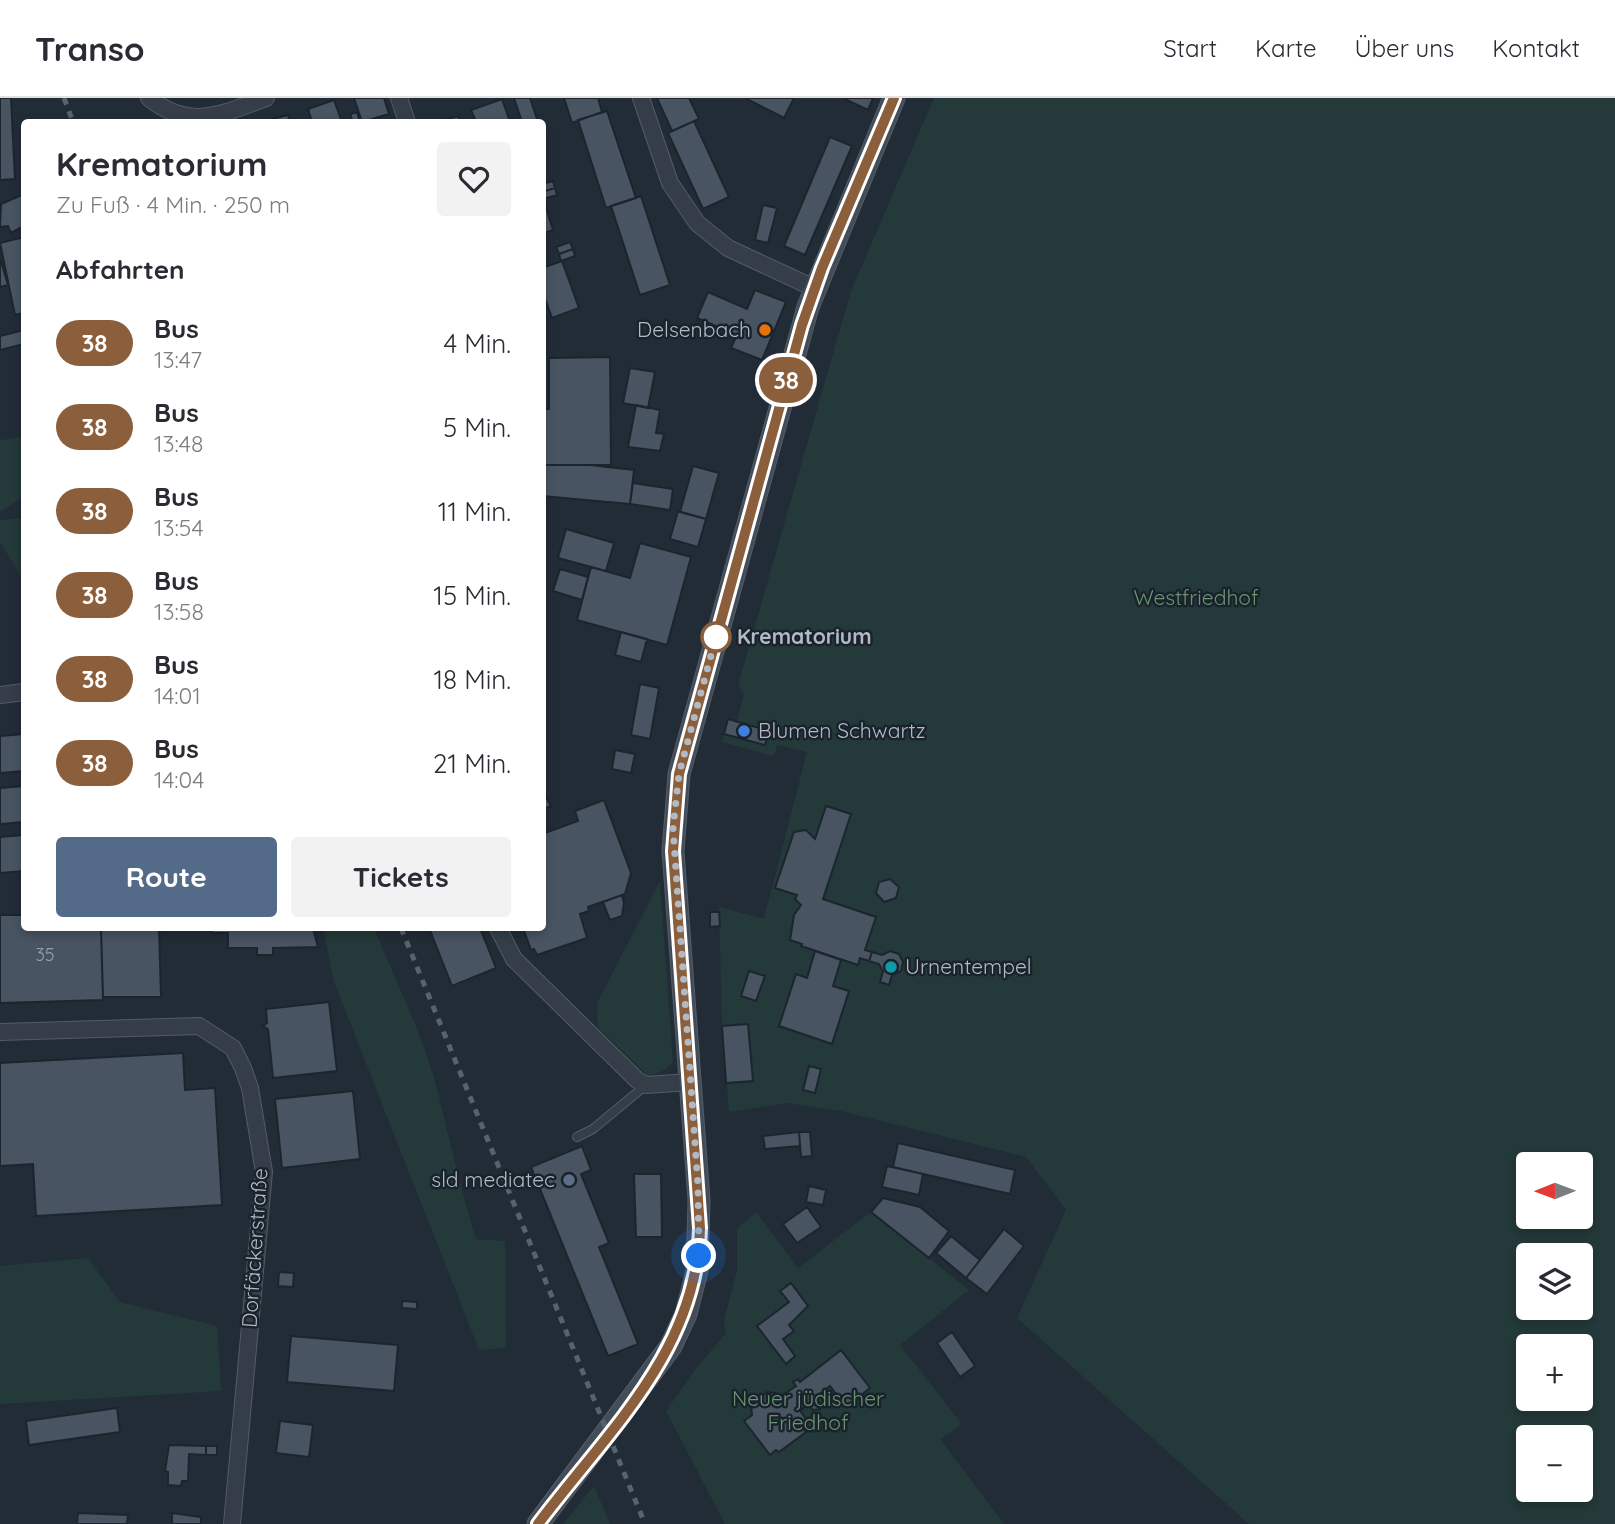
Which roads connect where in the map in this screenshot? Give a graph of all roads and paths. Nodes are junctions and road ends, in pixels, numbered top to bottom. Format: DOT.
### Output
graph roads {
  1 [pos="149,98"];
  2 [pos="266,98"];
  3 [pos="399,98"];
  4 [pos="641,98"];
  5 [pos="894,98"];
  6 [pos="186,119"];
  7 [pos="196,119"];
  8 [pos="406,119"];
  9 [pos="814,288"];
  10 [pos="21,692"];
  11 [pos="0,695"];
  12 [pos="500,931"];
  13 [pos="0,1032"];
  14 [pos="690,1082"];
  15 [pos="646,1084"];
  16 [pos="577,1137"];
  17 [pos="232,1524"];
  18 [pos="538,1524"];
  1 -- 6 [label="street"];
  2 -- 7 [label="street"];
  3 -- 8 [label="street"];
  4 -- 9 [label="street"];
  5 -- 9 [label="main road"];
  9 -- 14 [label="main road"];
  10 -- 11 [label="street"];
  12 -- 15 [label="street"];
  13 -- 17 [label="street, Dorfäckerstraße"];
  14 -- 15 [label="street"];
  14 -- 18 [label="main road"];
  15 -- 16 [label="lane"];
}
